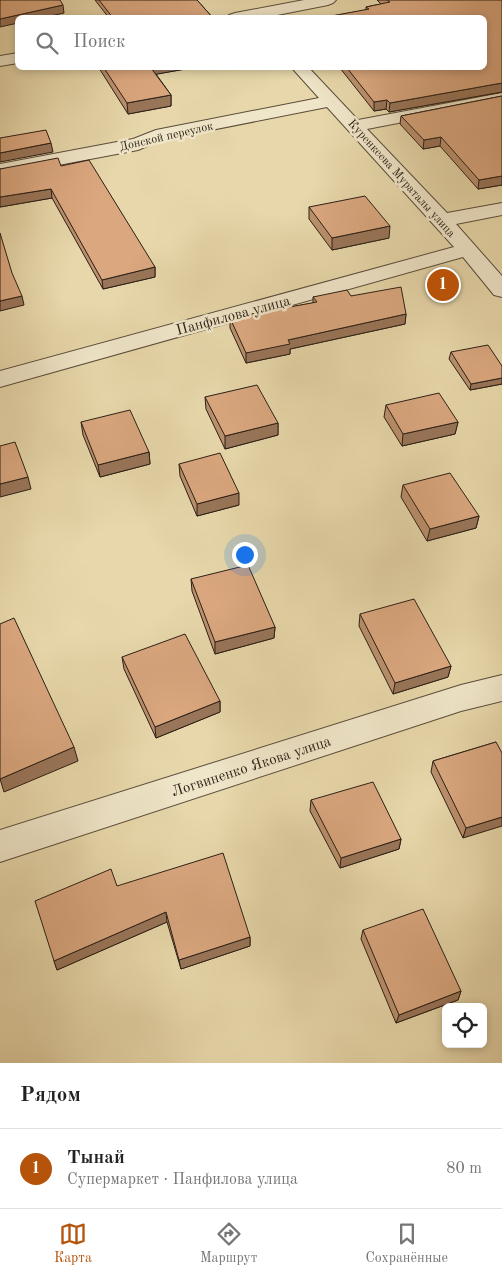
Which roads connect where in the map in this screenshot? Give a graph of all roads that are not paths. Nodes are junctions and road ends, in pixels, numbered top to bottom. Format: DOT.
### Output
graph roads {
  1 [pos="328,0"];
  2 [pos="256,15"];
  3 [pos="15,58"];
  4 [pos="0,61"];
  5 [pos="302,70"];
  6 [pos="502,98"];
  7 [pos="332,101"];
  8 [pos="355,126"];
  9 [pos="0,170"];
  10 [pos="502,209"];
  11 [pos="442,220"];
  12 [pos="466,250"];
  13 [pos="502,290"];
  14 [pos="0,379"];
  15 [pos="502,688"];
  16 [pos="0,846"];
  1 -- 2 [label="street"];
  3 -- 4 [label="street"];
  5 -- 7 [label="street, Куренкеева Мураталы улица"];
  6 -- 8 [label="street"];
  7 -- 8 [label="street, Куренкеева Мураталы улица"];
  7 -- 9 [label="street, Донской переулок"];
  8 -- 11 [label="street, Куренкеева Мураталы улица"];
  10 -- 11 [label="street"];
  11 -- 12 [label="street, Куренкеева Мураталы улица"];
  12 -- 13 [label="street, Куренкеева Мураталы улица"];
  12 -- 14 [label="street, Панфилова улица"];
  15 -- 16 [label="street, Логвиненко Якова улица"];
}
